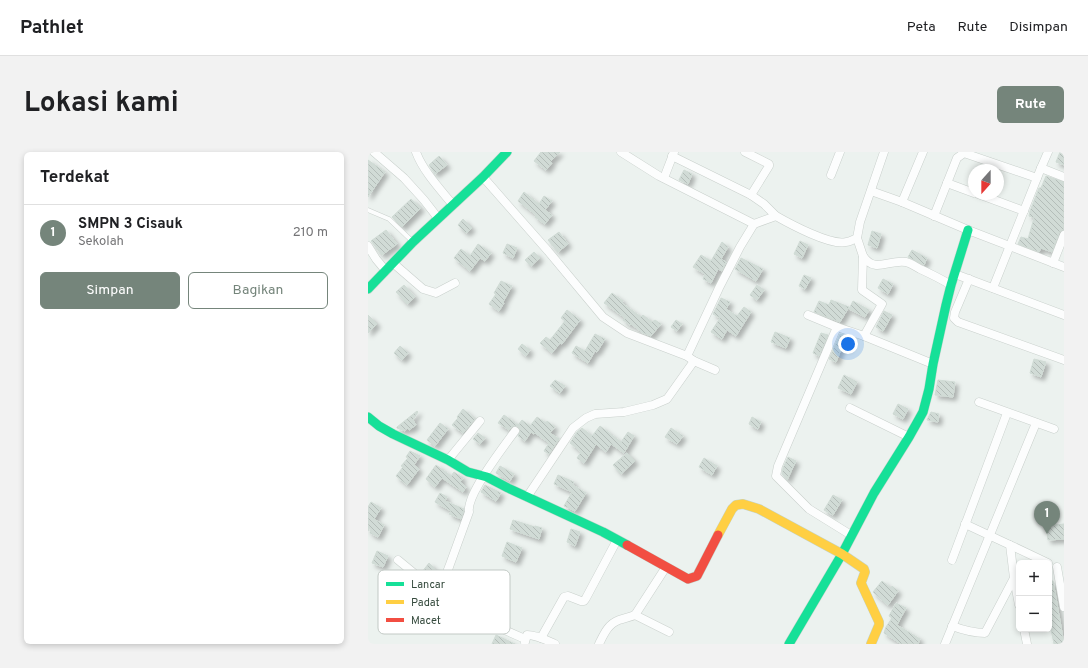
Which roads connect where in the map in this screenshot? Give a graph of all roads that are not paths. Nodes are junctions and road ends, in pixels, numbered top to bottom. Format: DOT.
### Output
graph roads {
  1 [pos="374,152"];
  2 [pos="416,152"];
  3 [pos="507,152"];
  4 [pos="621,152"];
  5 [pos="745,152"];
  6 [pos="840,152"];
  7 [pos="884,152"];
  8 [pos="924,152"];
  9 [pos="1048,152"];
  10 [pos="673,154"];
  11 [pos="755,154"];
  12 [pos="1041,168"];
  13 [pos="831,175"];
  14 [pos="483,177"];
  15 [pos="1064,177"];
  16 [pos="664,178"];
  17 [pos="1037,178"];
  18 [pos="947,183"];
  19 [pos="871,191"];
  20 [pos="968,191"];
  21 [pos="751,194"];
  22 [pos="994,200"];
  23 [pos="902,202"];
  24 [pos="453,205"];
  25 [pos="368,210"];
  26 [pos="1024,211"];
  27 [pos="776,216"];
  28 [pos="934,216"];
  29 [pos="438,218"];
  30 [pos="754,224"];
  31 [pos="968,230"];
  32 [pos="1064,235"];
  33 [pos="857,238"];
  34 [pos="413,242"];
  35 [pos="368,246"];
  36 [pos="1010,246"];
  37 [pos="863,256"];
  38 [pos="393,263"];
  39 [pos="1053,263"];
  40 [pos="1064,267"];
  41 [pos="386,271"];
  42 [pos="955,274"];
  43 [pos="969,279"];
  44 [pos="455,283"];
  45 [pos="951,285"];
  46 [pos="993,288"];
  47 [pos="368,289"];
  48 [pos="1064,314"];
  49 [pos="808,315"];
  50 [pos="837,327"];
  51 [pos="864,336"];
  52 [pos="691,358"];
  53 [pos="1064,360"];
  54 [pos="933,364"];
  55 [pos="715,370"];
  56 [pos="979,402"];
  57 [pos="850,408"];
  58 [pos="1007,413"];
  59 [pos="368,417"];
  60 [pos="480,421"];
  61 [pos="1036,423"];
  62 [pos="1054,429"];
  63 [pos="515,431"];
  64 [pos="909,437"];
  65 [pos="448,460"];
  66 [pos="483,476"];
  67 [pos="527,497"];
  68 [pos="965,524"];
  69 [pos="852,535"];
  70 [pos="989,535"];
  71 [pos="617,540"];
  72 [pos="1010,545"];
  73 [pos="842,554"];
  74 [pos="398,560"];
  75 [pos="952,560"];
  76 [pos="1054,566"];
  77 [pos="666,567"];
  78 [pos="410,570"];
  79 [pos="448,570"];
  80 [pos="1014,578"];
  81 [pos="1017,596"];
  82 [pos="1064,607"];
  83 [pos="635,614"];
  84 [pos="952,626"];
  85 [pos="669,632"];
  86 [pos="1024,632"];
  87 [pos="510,634"];
  88 [pos="541,638"];
  89 [pos="525,641"];
  90 [pos="555,644"];
  91 [pos="599,644"];
  92 [pos="789,644"];
  93 [pos="871,644"];
  94 [pos="945,644"];
  95 [pos="1026,644"];
  1 -- 29 [label="street"];
  2 -- 24 [label="street"];
  3 -- 14 [label="street"];
  4 -- 16 [label="street"];
  5 -- 11 [label="street"];
  6 -- 13 [label="street"];
  7 -- 19 [label="street"];
  8 -- 23 [label="street"];
  9 -- 12 [label="street"];
  10 -- 16 [label="street"];
  10 -- 21 [label="street"];
  11 -- 21 [label="street"];
  12 -- 15 [label="street"];
  12 -- 17 [label="street"];
  14 -- 24 [label="street"];
  14 -- 52 [label="street"];
  16 -- 30 [label="street"];
  17 -- 18 [label="street"];
  17 -- 26 [label="street"];
  18 -- 20 [label="street"];
  18 -- 28 [label="street"];
  19 -- 23 [label="street"];
  19 -- 33 [label="street"];
  21 -- 27 [label="street"];
  22 -- 26 [label="street"];
  23 -- 28 [label="street"];
  24 -- 29 [label="street"];
  25 -- 34 [label="lane"];
  26 -- 36 [label="street"];
  27 -- 30 [label="street"];
  27 -- 33 [label="street"];
  28 -- 31 [label="street"];
  29 -- 34 [label="street"];
  30 -- 52 [label="street"];
  31 -- 36 [label="street"];
  31 -- 42 [label="street"];
  32 -- 39 [label="street"];
  33 -- 37 [label="street"];
  34 -- 38 [label="street"];
  35 -- 41 [label="street"];
  36 -- 39 [label="street"];
  36 -- 46 [label="street"];
  37 -- 45 [label="street"];
  37 -- 51 [label="street"];
  38 -- 41 [label="street"];
  38 -- 44 [label="street"];
  39 -- 40 [label="street"];
  41 -- 47 [label="street"];
  42 -- 43 [label="street"];
  42 -- 45 [label="street"];
  43 -- 46 [label="street"];
  43 -- 53 [label="street"];
  45 -- 54 [label="street"];
  46 -- 48 [label="street"];
  49 -- 50 [label="street"];
  50 -- 51 [label="street"];
  50 -- 69 [label="street"];
  51 -- 54 [label="street"];
  52 -- 55 [label="street"];
  52 -- 67 [label="street"];
  54 -- 64 [label="street"];
  56 -- 58 [label="street"];
  57 -- 64 [label="street"];
  58 -- 61 [label="street"];
  58 -- 68 [label="street"];
  59 -- 65 [label="street"];
  60 -- 65 [label="street"];
  61 -- 62 [label="street"];
  61 -- 70 [label="street"];
  63 -- 66 [label="street"];
  64 -- 69 [label="street"];
  65 -- 66 [label="street"];
  66 -- 67 [label="street"];
  66 -- 79 [label="street"];
  67 -- 71 [label="street"];
  68 -- 70 [label="street"];
  68 -- 75 [label="street"];
  69 -- 73 [label="street"];
  70 -- 72 [label="street"];
  70 -- 84 [label="street"];
  71 -- 77 [label="street"];
  71 -- 88 [label="street"];
  72 -- 76 [label="street"];
  72 -- 80 [label="street"];
  73 -- 77 [label="street"];
  73 -- 92 [label="street"];
  73 -- 93 [label="street"];
  74 -- 78 [label="street"];
  76 -- 82 [label="street"];
  77 -- 83 [label="street"];
  80 -- 81 [label="street"];
  80 -- 84 [label="street"];
  83 -- 85 [label="street"];
  83 -- 91 [label="street"];
  84 -- 94 [label="street"];
  86 -- 95 [label="street"];
  87 -- 89 [label="street"];
  88 -- 89 [label="street"];
  88 -- 90 [label="street"];
}
